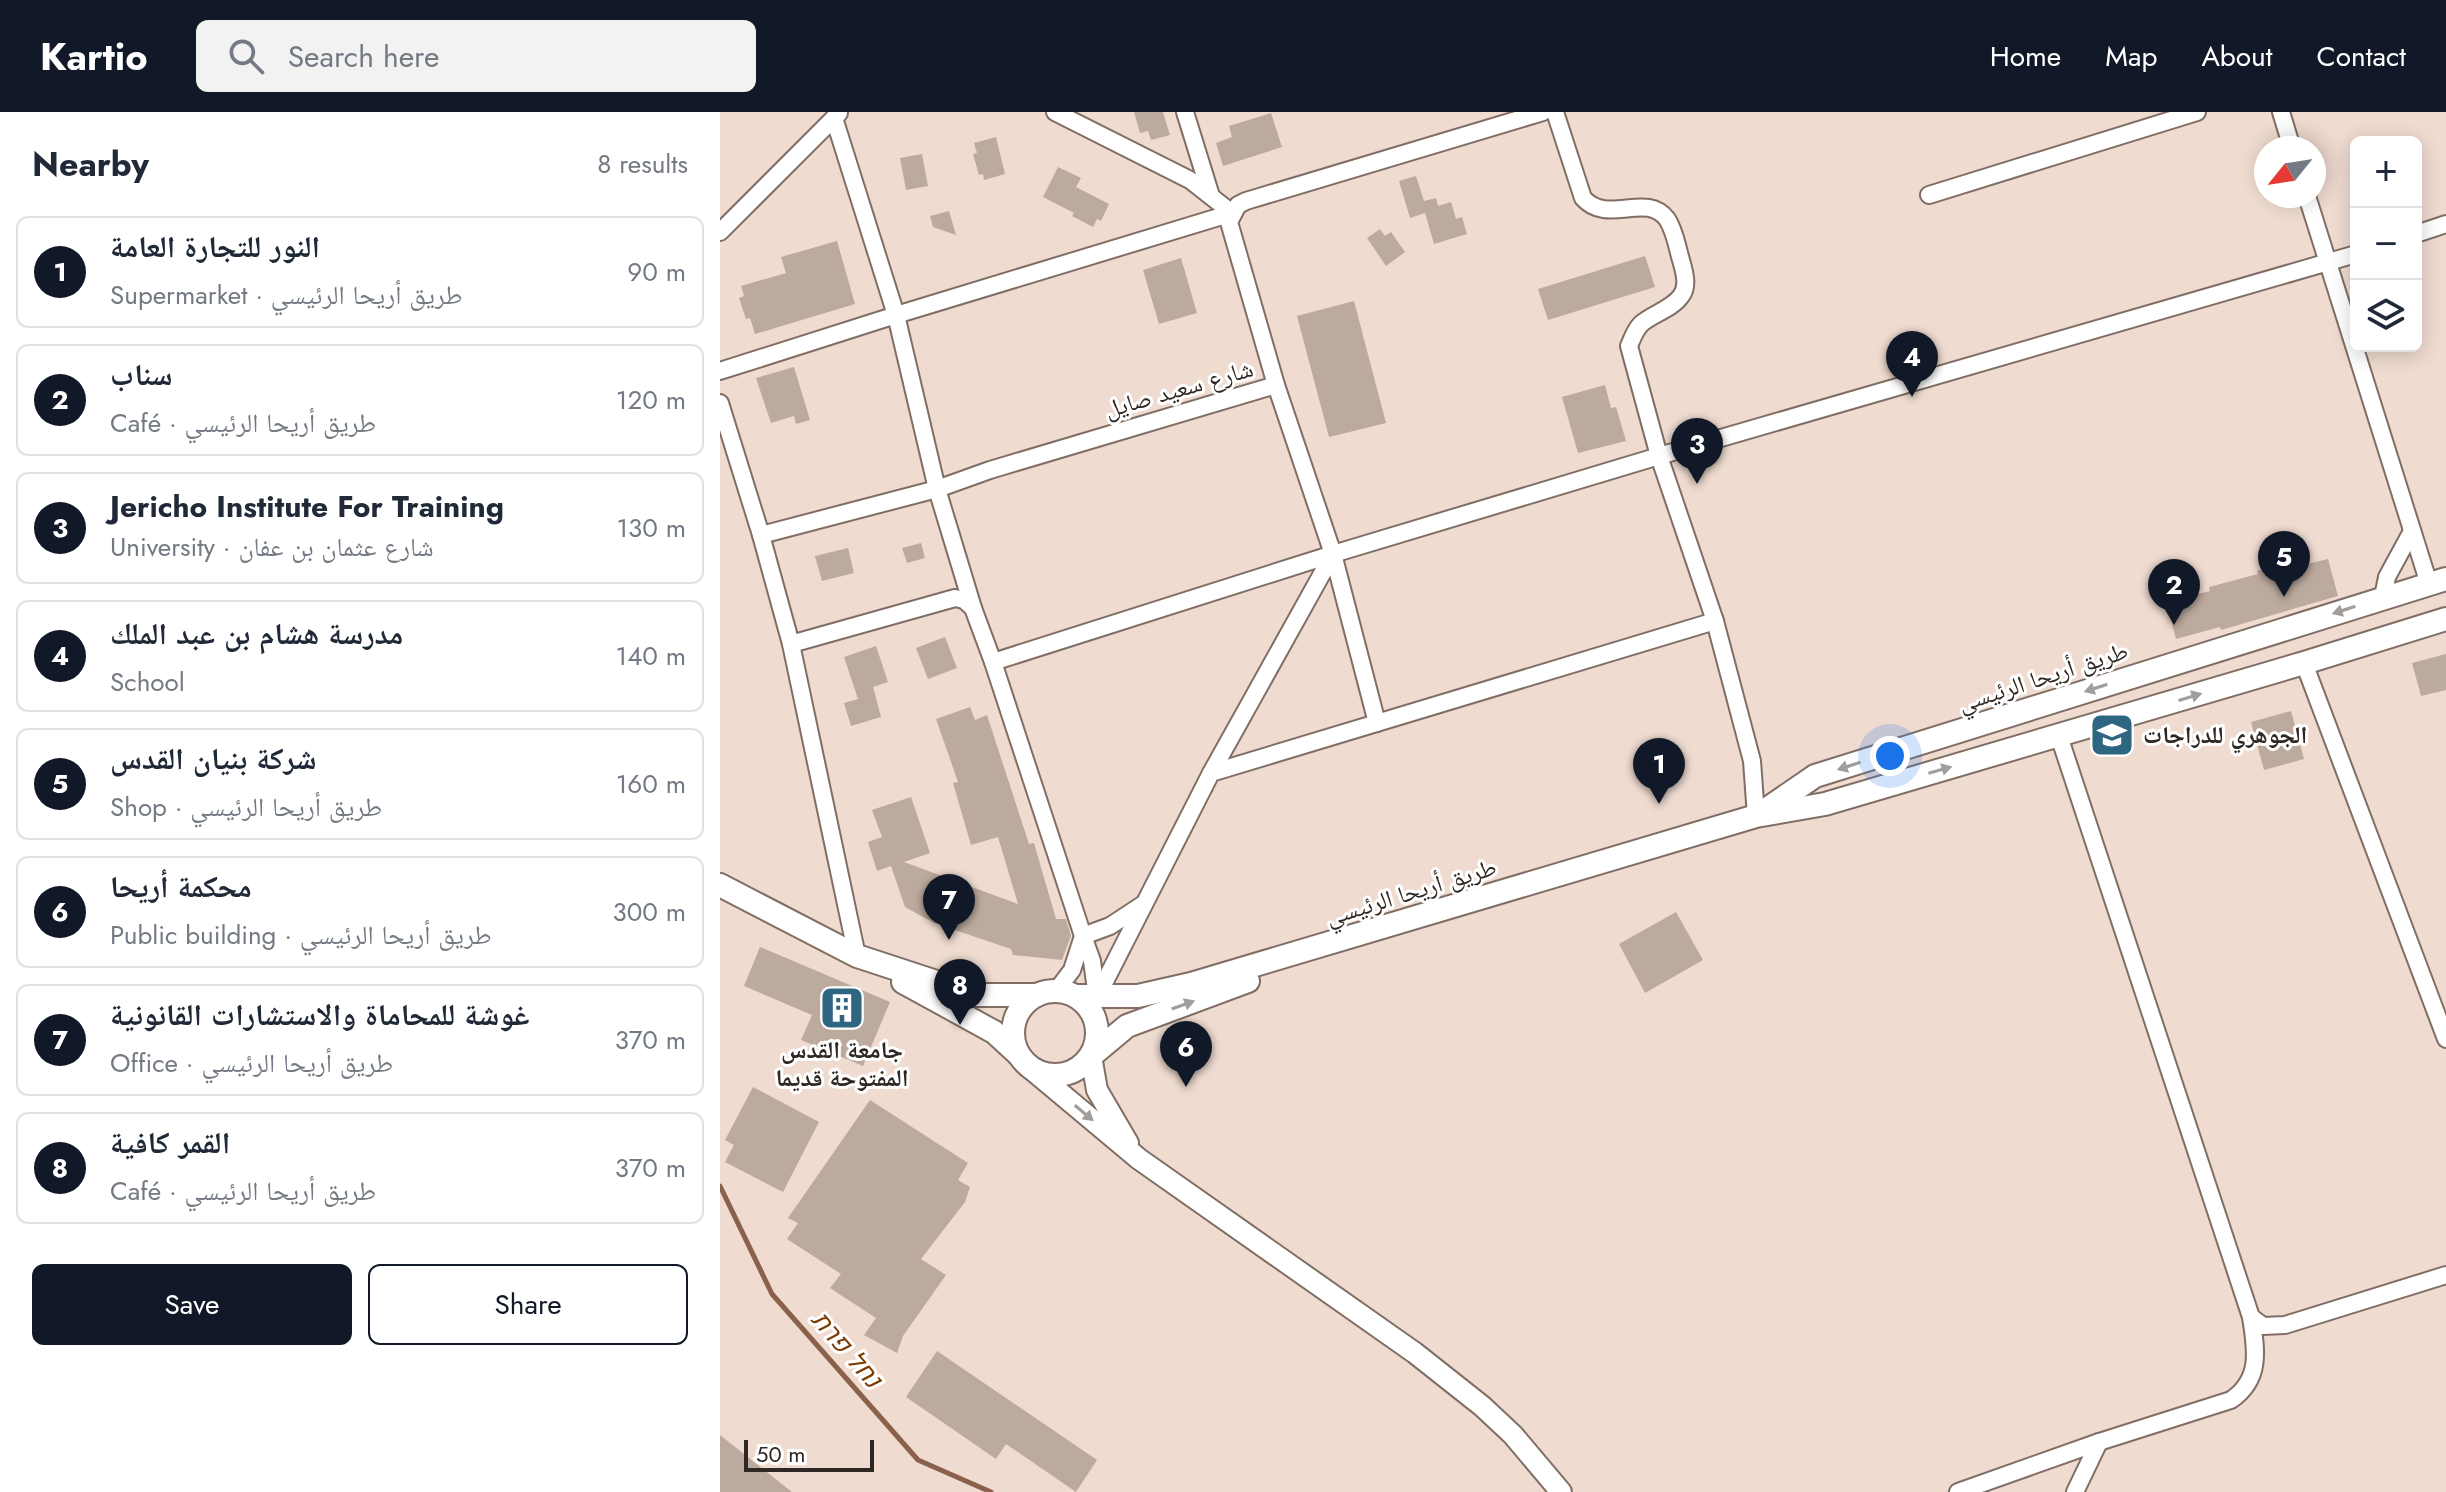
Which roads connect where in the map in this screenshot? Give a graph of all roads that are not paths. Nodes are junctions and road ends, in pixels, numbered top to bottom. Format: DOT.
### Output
graph roads {
  1 [pos="1055,112"];
  2 [pos="1185,112"];
  3 [pos="1543,112"];
  4 [pos="1555,112"];
  5 [pos="2197,112"];
  6 [pos="2281,112"];
  7 [pos="837,115"];
  8 [pos="2288,136"];
  9 [pos="1929,195"];
  10 [pos="1212,197"];
  11 [pos="2311,208"];
  12 [pos="1232,213"];
  13 [pos="2446,224"];
  14 [pos="720,232"];
  15 [pos="2422,232"];
  16 [pos="2350,256"];
  17 [pos="2328,263"];
  18 [pos="896,315"];
  19 [pos="720,371"];
  20 [pos="1276,385"];
  21 [pos="720,403"];
  22 [pos="1659,456"];
  23 [pos="937,489"];
  24 [pos="2412,531"];
  25 [pos="761,535"];
  26 [pos="1333,554"];
  27 [pos="2437,582"];
  28 [pos="2383,597"];
  29 [pos="973,608"];
  30 [pos="2446,619"];
  31 [pos="1715,621"];
  32 [pos="791,644"];
  33 [pos="993,662"];
  34 [pos="2304,663"];
  35 [pos="1377,723"];
  36 [pos="2059,736"];
  37 [pos="1211,773"];
  38 [pos="1756,816"];
  39 [pos="720,885"];
  40 [pos="1146,903"];
  41 [pos="1363,933"];
  42 [pos="1083,936"];
  43 [pos="857,956"];
  44 [pos="1067,995"];
  45 [pos="2446,1039"];
  46 [pos="1091,1056"];
  47 [pos="1025,1062"];
  48 [pos="1139,1159"];
  49 [pos="2446,1275"];
  50 [pos="2251,1317"];
  51 [pos="2099,1442"];
  52 [pos="1561,1492"];
  53 [pos="1958,1492"];
  54 [pos="2075,1492"];
  1 -- 10 [label="street"];
  2 -- 10 [label="street"];
  3 -- 12 [label="street"];
  4 -- 22 [label="street"];
  5 -- 9 [label="street"];
  6 -- 8 [label="street"];
  7 -- 14 [label="street"];
  7 -- 18 [label="street"];
  10 -- 12 [label="street"];
  11 -- 17 [label="street"];
  12 -- 18 [label="street"];
  12 -- 20 [label="street"];
  13 -- 15 [label="street"];
  16 -- 17 [label="street"];
  17 -- 22 [label="street"];
  17 -- 24 [label="street"];
  18 -- 19 [label="street"];
  18 -- 23 [label="street"];
  20 -- 23 [label="street, شارع سعيد صايل"];
  20 -- 26 [label="street, شارع سعيد صايل"];
  21 -- 25 [label="street"];
  22 -- 26 [label="street"];
  22 -- 31 [label="street"];
  23 -- 25 [label="street, شارع سعيد صايل"];
  23 -- 29 [label="street"];
  24 -- 27 [label="street"];
  24 -- 28 [label="street"];
  25 -- 32 [label="street"];
  26 -- 33 [label="street"];
  26 -- 35 [label="street, شارع سعيد صايل"];
  26 -- 37 [label="street"];
  27 -- 28 [label="main road, طريق أريحا الرئيسي"];
  28 -- 38 [label="main road, طريق أريحا الرئيسي, one-way"];
  29 -- 32 [label="street"];
  29 -- 33 [label="street"];
  30 -- 34 [label="main road, طريق أريحا الرئيسي"];
  31 -- 35 [label="street"];
  31 -- 38 [label="street"];
  32 -- 43 [label="street"];
  33 -- 42 [label="street"];
  36 -- 34 [label="main road, طريق أريحا الرئيسي, one-way"];
  34 -- 45 [label="street"];
  35 -- 37 [label="street"];
  38 -- 36 [label="main road, طريق أريحا الرئيسي, one-way"];
  36 -- 50 [label="street"];
  37 -- 40 [label="street"];
  38 -- 41 [label="main road, طريق أريحا الرئيسي"];
  39 -- 43 [label="main road, طريق أريحا الرئيسي"];
  40 -- 42 [label="street"];
  40 -- 44 [label="street"];
  41 -- 44 [label="main road, طريق أريحا الرئيسي"];
  46 -- 41 [label="main road, one-way"];
  42 -- 44 [label="street"];
  42 -- 44 [label="street"];
  43 -- 44 [label="main road, طريق أريحا الرئيسي"];
  43 -- 47 [label="main road"];
  44 -- 46 [label="main road"];
  44 -- 47 [label="main road"];
  46 -- 47 [label="main road"];
  46 -- 48 [label="street"];
  47 -- 48 [label="street, one-way"];
  48 -- 52 [label="street"];
  49 -- 50 [label="street"];
  50 -- 51 [label="street"];
  51 -- 53 [label="street"];
  51 -- 54 [label="street"];
}
